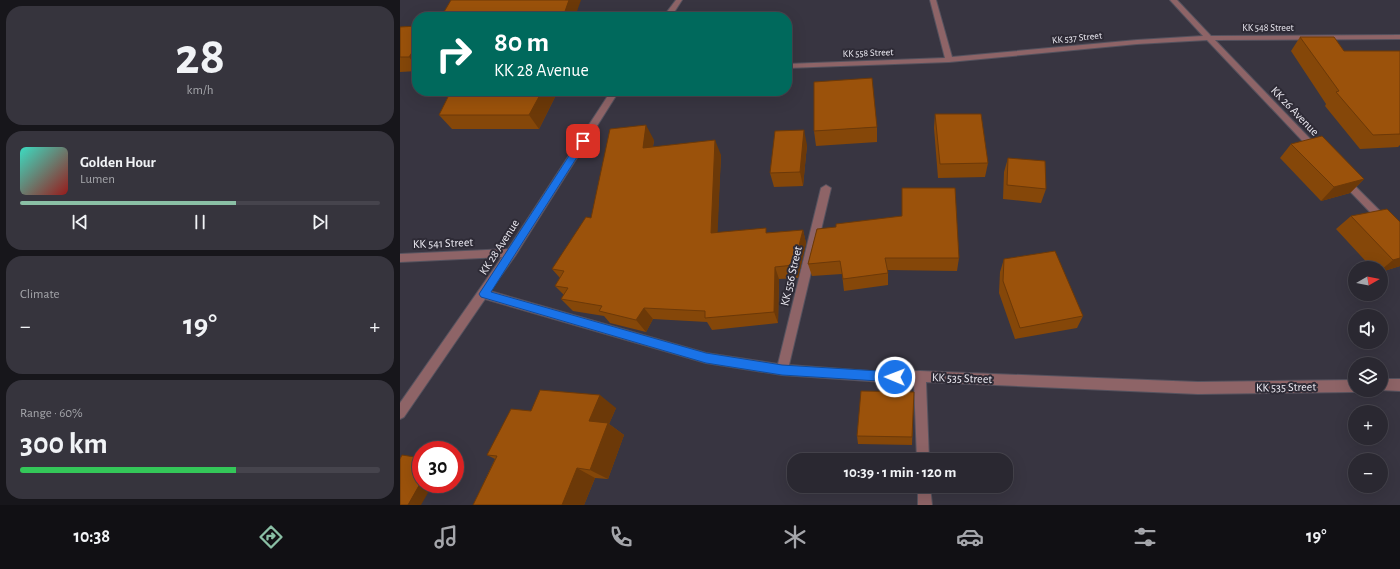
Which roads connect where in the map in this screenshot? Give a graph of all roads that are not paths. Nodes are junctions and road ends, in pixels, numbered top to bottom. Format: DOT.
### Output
graph roads {
  1 [pos="679,0"];
  2 [pos="933,0"];
  3 [pos="1173,0"];
  4 [pos="671,12"];
  5 [pos="1400,37"];
  6 [pos="1208,38"];
  7 [pos="949,60"];
  8 [pos="792,66"];
  9 [pos="612,96"];
  10 [pos="1323,158"];
  11 [pos="1340,175"];
  12 [pos="826,188"];
  13 [pos="1400,237"];
  14 [pos="511,253"];
  15 [pos="400,258"];
  16 [pos="484,294"];
  17 [pos="782,370"];
  18 [pos="920,376"];
  19 [pos="1388,385"];
  20 [pos="1400,385"];
  21 [pos="1348,386"];
  22 [pos="400,414"];
  23 [pos="923,453"];
  24 [pos="924,493"];
  25 [pos="925,505"];
  1 -- 4 [label="street"];
  2 -- 7 [label="street"];
  3 -- 6 [label="street, KK 26 Avenue"];
  5 -- 6 [label="street, KK 548 Street"];
  6 -- 7 [label="street, KK 537 Street"];
  6 -- 10 [label="street, KK 26 Avenue"];
  7 -- 8 [label="street, KK 558 Street"];
  9 -- 14 [label="street, KK 28 Avenue"];
  11 -- 13 [label="street"];
  12 -- 17 [label="street, KK 556 Street"];
  14 -- 15 [label="street, KK 541 Street"];
  14 -- 16 [label="street, KK 28 Avenue"];
  16 -- 17 [label="street, KK 535 Street"];
  16 -- 22 [label="street, KK 28 Avenue"];
  17 -- 18 [label="street, KK 535 Street"];
  18 -- 21 [label="street, KK 535 Street"];
  18 -- 23 [label="street"];
  19 -- 20 [label="street"];
  24 -- 25 [label="street"];
}
